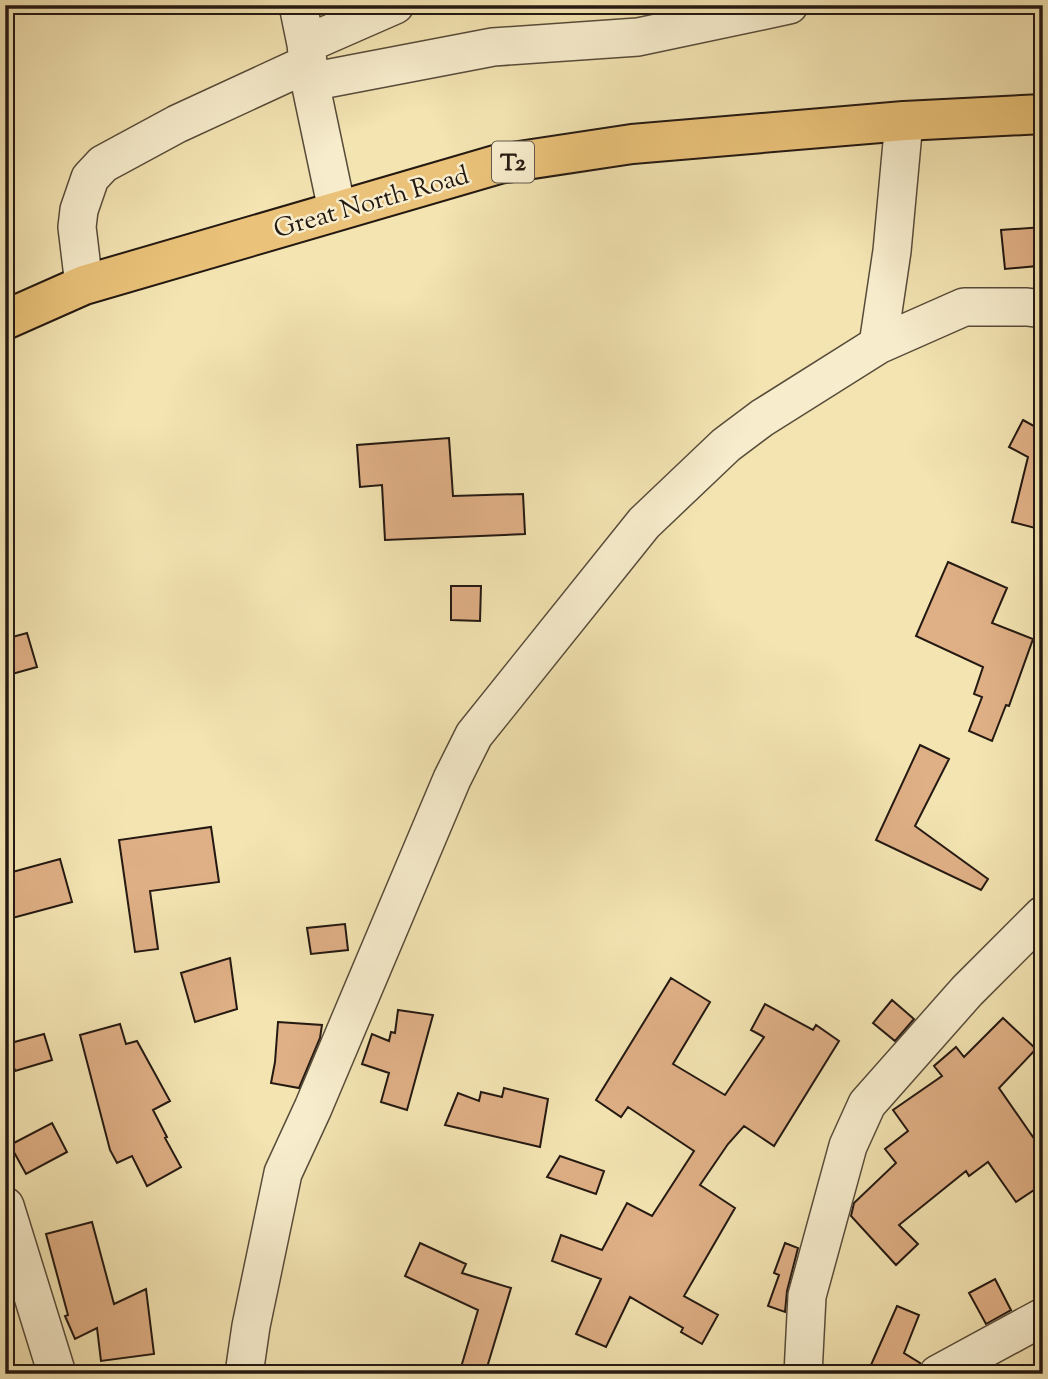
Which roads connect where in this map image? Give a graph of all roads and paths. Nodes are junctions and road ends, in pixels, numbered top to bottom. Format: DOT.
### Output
graph roads {
  1 [pos="298,5"];
  2 [pos="396,5"];
  3 [pos="789,5"];
  4 [pos="308,63"];
  5 [pos="1043,114"];
  6 [pos="904,121"];
  7 [pos="337,210"];
  8 [pos="84,285"];
  9 [pos="1043,309"];
  10 [pos="5,320"];
  11 [pos="878,345"];
  12 [pos="1043,915"];
  13 [pos="5,1206"];
  14 [pos="1043,1317"];
  15 [pos="57,1374"];
  16 [pos="244,1374"];
  17 [pos="803,1374"];
  18 [pos="938,1374"];
  1 -- 4 [label="street"];
  2 -- 4 [label="street"];
  3 -- 4 [label="street"];
  4 -- 7 [label="street"];
  4 -- 8 [label="street"];
  5 -- 6 [label="highway, Great North Road / T2"];
  6 -- 7 [label="highway, Great North Road / T2"];
  6 -- 11 [label="street"];
  7 -- 8 [label="highway, Great North Road / T2"];
  8 -- 10 [label="highway, Great North Road / T2"];
  9 -- 11 [label="street"];
  11 -- 16 [label="street"];
  12 -- 17 [label="street"];
  13 -- 15 [label="street"];
  14 -- 18 [label="street"];
}
